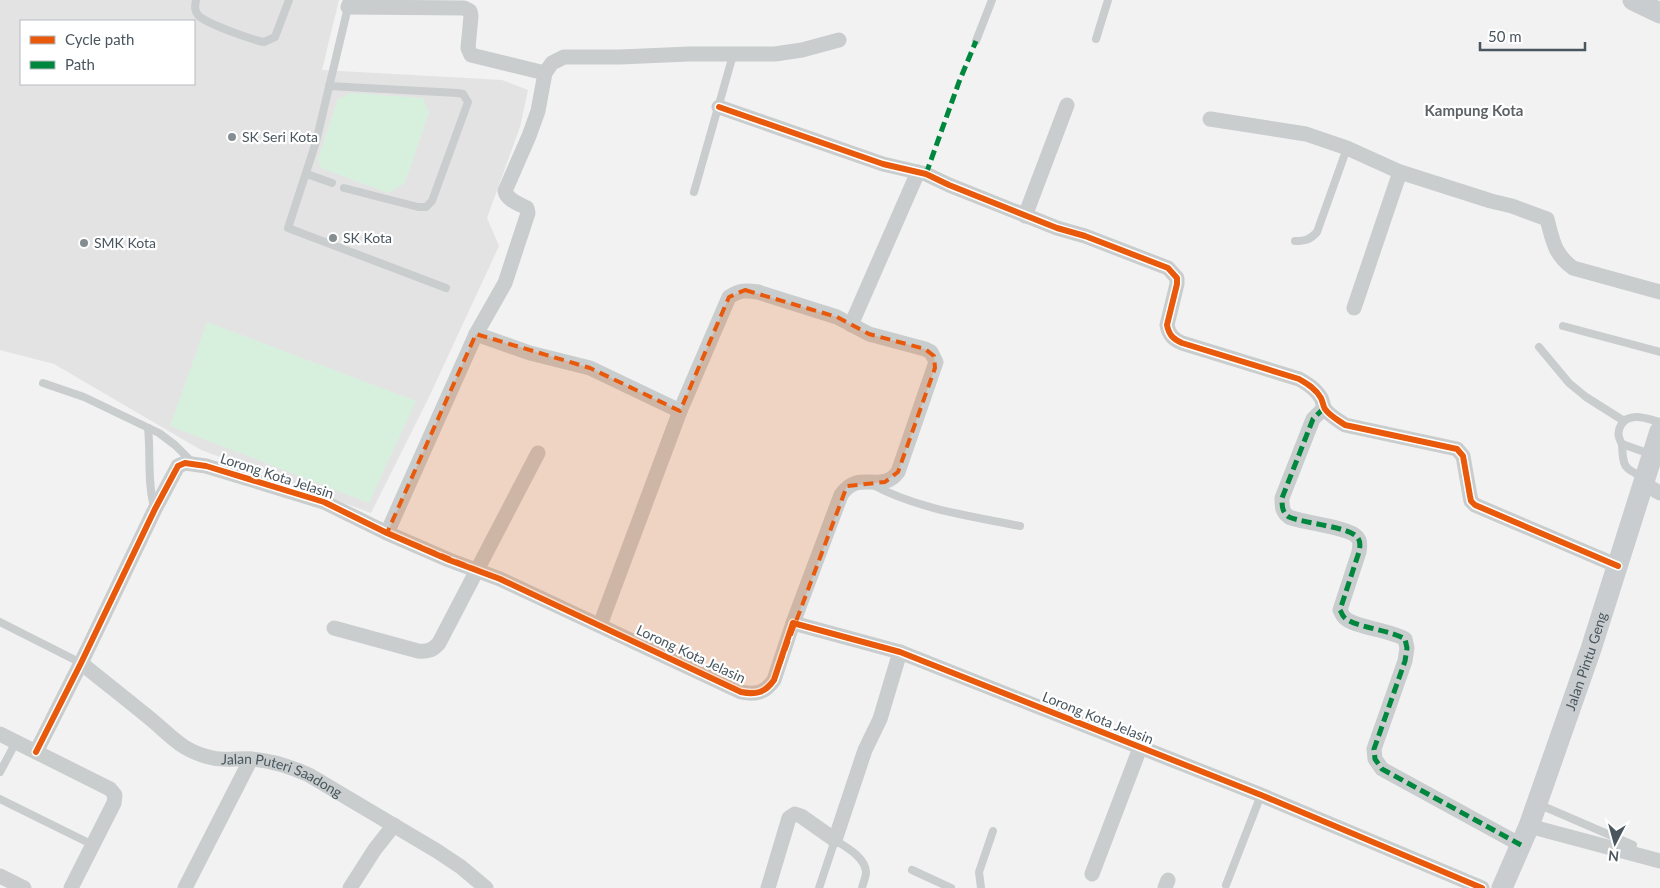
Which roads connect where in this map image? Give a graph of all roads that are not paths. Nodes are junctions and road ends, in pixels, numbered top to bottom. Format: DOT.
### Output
graph roads {
  1 [pos="196,0"];
  2 [pos="289,0"];
  3 [pos="992,0"];
  4 [pos="1108,0"];
  5 [pos="1633,0"];
  6 [pos="349,3"];
  7 [pos="1660,13"];
  8 [pos="1096,39"];
  9 [pos="839,40"];
  10 [pos="976,41"];
  11 [pos="733,55"];
  12 [pos="545,73"];
  13 [pos="329,86"];
  14 [pos="1067,104"];
  15 [pos="719,107"];
  16 [pos="1210,119"];
  17 [pos="1346,148"];
  18 [pos="918,172"];
  19 [pos="1400,172"];
  20 [pos="307,174"];
  21 [pos="332,183"];
  22 [pos="344,188"];
  23 [pos="694,192"];
  24 [pos="1025,216"];
  25 [pos="1295,241"];
  26 [pos="446,288"];
  27 [pos="1660,292"];
  28 [pos="1354,308"];
  29 [pos="851,325"];
  30 [pos="1563,326"];
  31 [pos="476,334"];
  32 [pos="1538,347"];
  33 [pos="1660,352"];
  34 [pos="43,383"];
  35 [pos="1324,408"];
  36 [pos="680,412"];
  37 [pos="1624,421"];
  38 [pos="1660,422"];
  39 [pos="148,428"];
  40 [pos="1660,431"];
  41 [pos="1622,444"];
  42 [pos="538,453"];
  43 [pos="1653,455"];
  44 [pos="194,464"];
  45 [pos="867,482"];
  46 [pos="1650,485"];
  47 [pos="155,509"];
  48 [pos="1020,526"];
  49 [pos="387,533"];
  50 [pos="1618,566"];
  51 [pos="477,570"];
  52 [pos="0,622"];
  53 [pos="793,622"];
  54 [pos="600,625"];
  55 [pos="334,628"];
  56 [pos="900,652"];
  57 [pos="81,663"];
  58 [pos="0,734"];
  59 [pos="16,742"];
  60 [pos="1140,748"];
  61 [pos="36,752"];
  62 [pos="251,759"];
  63 [pos="0,772"];
  64 [pos="1261,795"];
  65 [pos="0,799"];
  66 [pos="1536,803"];
  67 [pos="394,825"];
  68 [pos="993,831"];
  69 [pos="1525,836"];
  70 [pos="835,840"];
  71 [pos="92,845"];
  72 [pos="1633,845"];
  73 [pos="1660,861"];
  74 [pos="912,870"];
  75 [pos="1092,874"];
  76 [pos="0,876"];
  77 [pos="1226,885"];
  78 [pos="24,888"];
  79 [pos="71,888"];
  80 [pos="185,888"];
  81 [pos="350,888"];
  82 [pos="486,888"];
  83 [pos="768,888"];
  84 [pos="819,888"];
  85 [pos="862,888"];
  86 [pos="951,888"];
  87 [pos="981,888"];
  88 [pos="1482,888"];
  89 [pos="1502,888"];
  1 -- 2 [label="lane"];
  3 -- 10 [label="lane"];
  4 -- 8 [label="lane"];
  5 -- 7 [label="main road"];
  6 -- 12 [label="street"];
  6 -- 13 [label="lane"];
  9 -- 11 [label="street"];
  11 -- 12 [label="street"];
  11 -- 15 [label="lane"];
  12 -- 31 [label="street"];
  13 -- 20 [label="lane"];
  13 -- 22 [label="lane"];
  14 -- 24 [label="street"];
  15 -- 18 [label="street"];
  15 -- 23 [label="lane"];
  16 -- 17 [label="street"];
  17 -- 19 [label="street"];
  17 -- 25 [label="lane"];
  18 -- 24 [label="street"];
  18 -- 29 [label="street"];
  19 -- 27 [label="street"];
  19 -- 28 [label="street"];
  20 -- 21 [label="lane"];
  20 -- 26 [label="lane"];
  24 -- 35 [label="street"];
  29 -- 36 [label="street"];
  29 -- 45 [label="street"];
  30 -- 33 [label="lane"];
  31 -- 36 [label="street"];
  31 -- 49 [label="street"];
  32 -- 37 [label="lane"];
  34 -- 39 [label="lane"];
  35 -- 50 [label="street"];
  35 -- 69 [label="street"];
  36 -- 54 [label="street"];
  37 -- 38 [label="lane"];
  37 -- 41 [label="lane"];
  39 -- 44 [label="lane"];
  39 -- 47 [label="lane"];
  40 -- 43 [label="main road, Jalan Pintu Geng"];
  41 -- 43 [label="lane"];
  41 -- 46 [label="lane"];
  42 -- 51 [label="street"];
  43 -- 46 [label="main road, Jalan Pintu Geng"];
  44 -- 47 [label="street"];
  44 -- 49 [label="street, Lorong Kota Jelasin"];
  45 -- 48 [label="lane"];
  45 -- 53 [label="street"];
  46 -- 50 [label="main road, Jalan Pintu Geng"];
  47 -- 57 [label="street"];
  49 -- 51 [label="street, Lorong Kota Jelasin"];
  50 -- 66 [label="main road, Jalan Pintu Geng"];
  51 -- 54 [label="street, Lorong Kota Jelasin"];
  51 -- 55 [label="street"];
  52 -- 57 [label="lane"];
  53 -- 54 [label="street, Lorong Kota Jelasin"];
  53 -- 56 [label="street, Lorong Kota Jelasin"];
  56 -- 60 [label="street, Lorong Kota Jelasin"];
  56 -- 70 [label="street"];
  57 -- 61 [label="street"];
  57 -- 62 [label="street, Jalan Puteri Saadong"];
  58 -- 59 [label="street"];
  59 -- 61 [label="street"];
  59 -- 63 [label="lane"];
  60 -- 64 [label="street, Lorong Kota Jelasin"];
  60 -- 75 [label="street"];
  61 -- 71 [label="street"];
  62 -- 67 [label="street, Jalan Puteri Saadong"];
  62 -- 80 [label="street"];
  64 -- 77 [label="lane"];
  64 -- 88 [label="street, Lorong Kota Jelasin"];
  65 -- 71 [label="lane"];
  66 -- 69 [label="main road, Jalan Pintu Geng"];
  66 -- 72 [label="lane"];
  67 -- 81 [label="street"];
  67 -- 82 [label="street, Jalan Puteri Saadong"];
  68 -- 87 [label="lane"];
  69 -- 73 [label="street"];
  69 -- 89 [label="main road, Jalan Pintu Geng"];
  70 -- 83 [label="street"];
  70 -- 84 [label="lane"];
  70 -- 85 [label="lane"];
  71 -- 79 [label="street"];
  74 -- 86 [label="lane"];
  76 -- 78 [label="street"];
}
